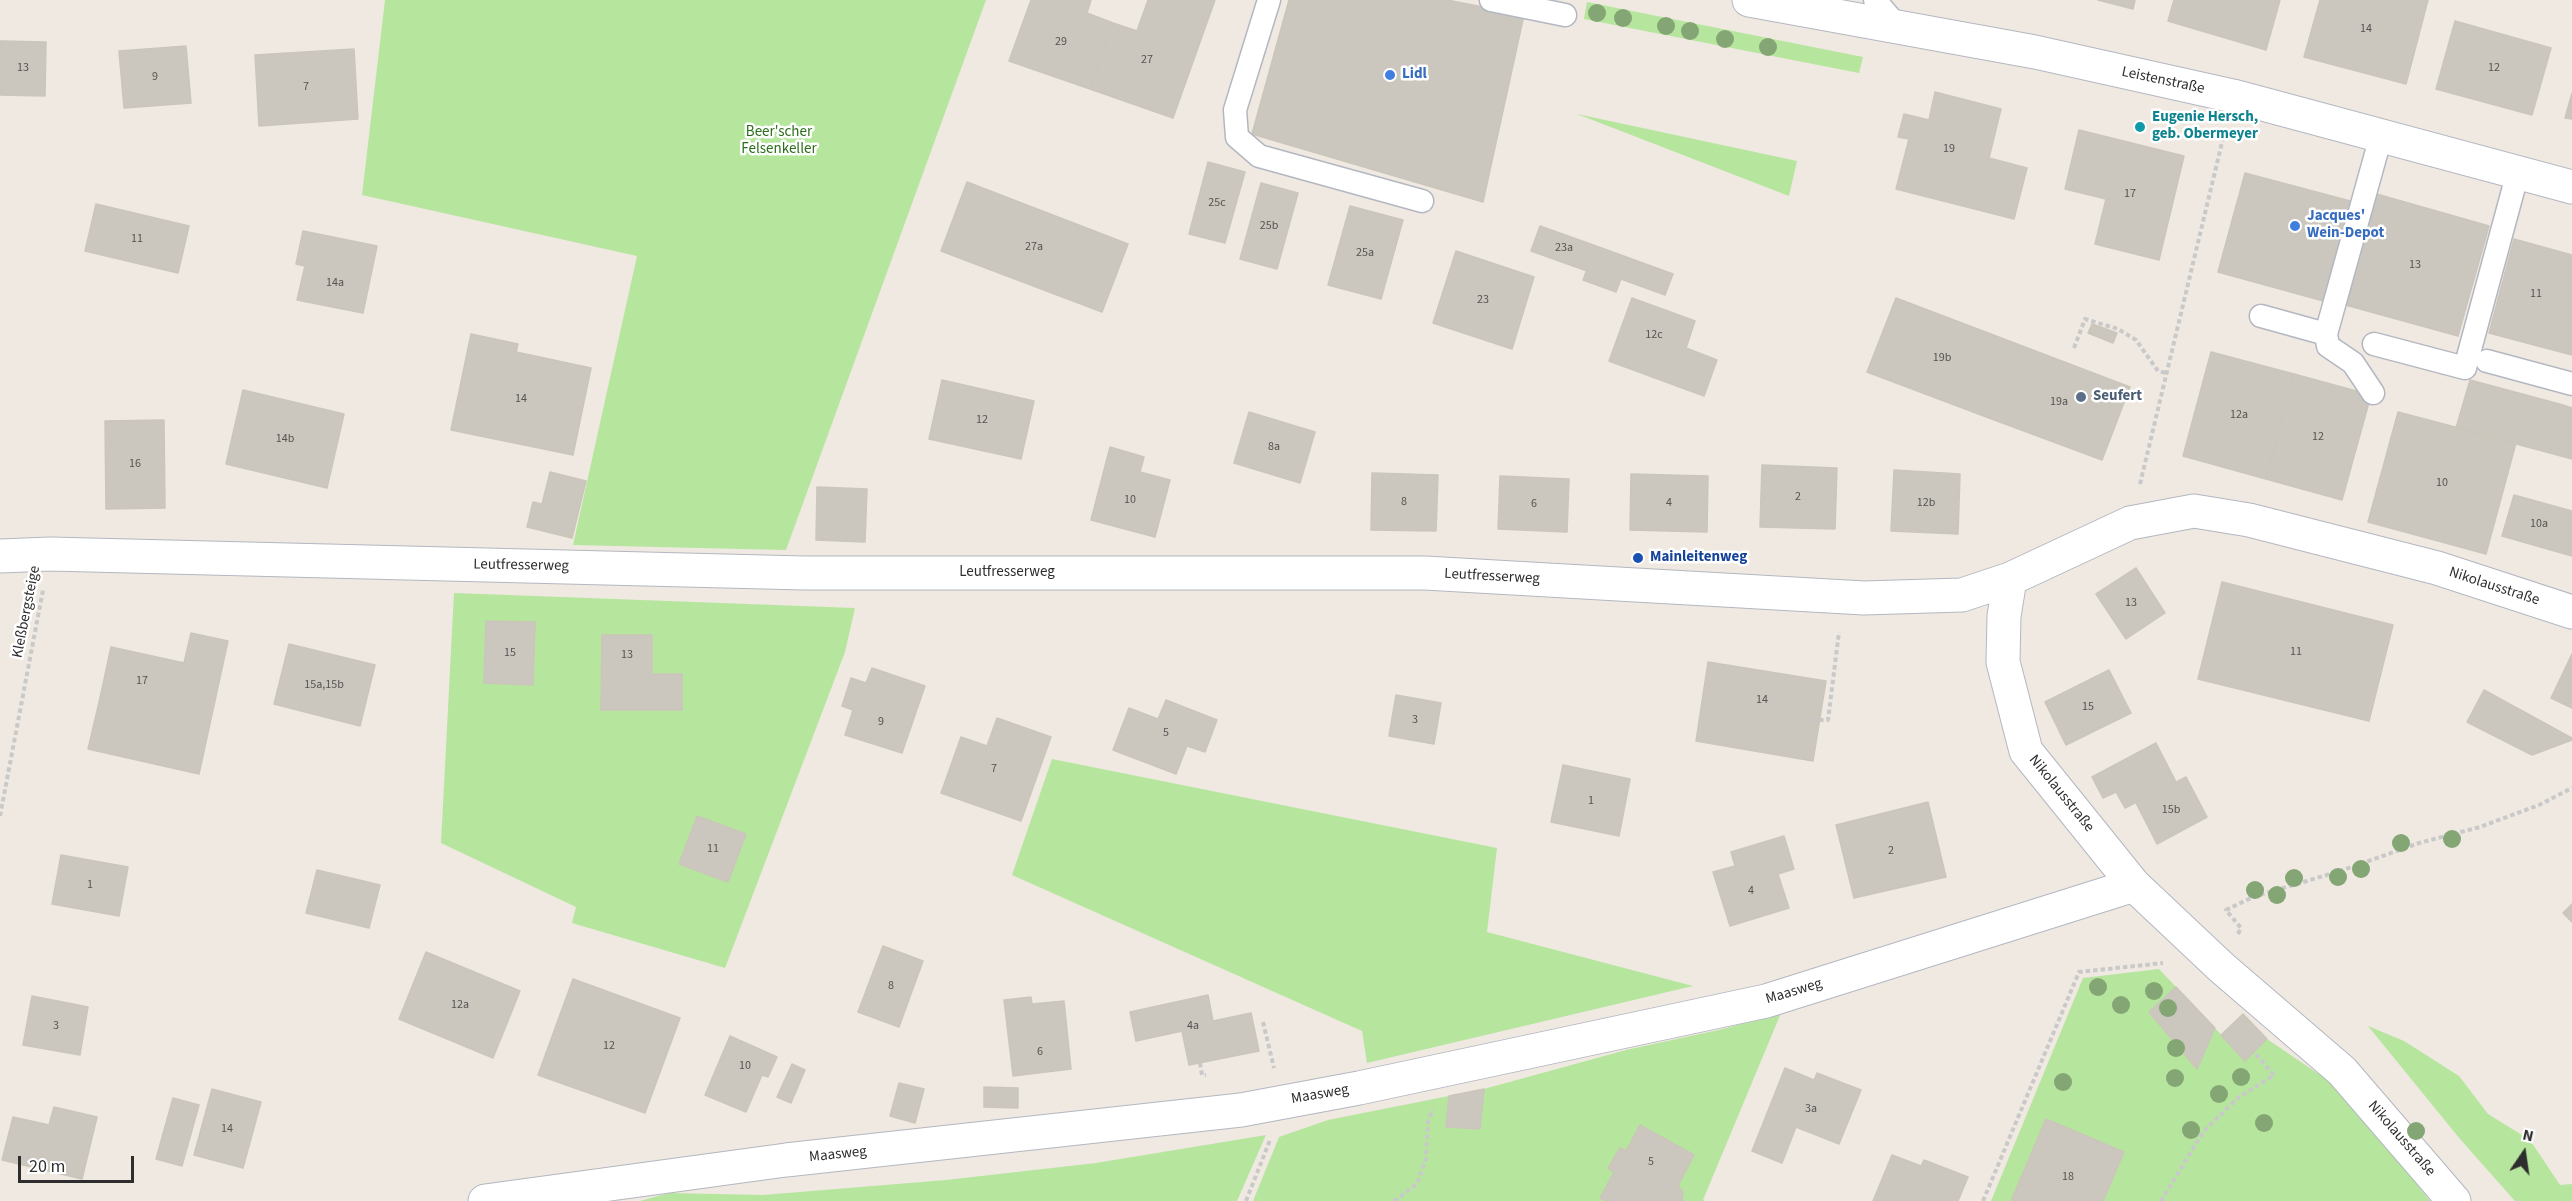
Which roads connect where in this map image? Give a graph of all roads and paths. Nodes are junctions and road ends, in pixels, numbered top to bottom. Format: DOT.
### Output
graph roads {
  1 [pos="1269,0"];
  2 [pos="1491,0"];
  3 [pos="1749,0"];
  4 [pos="1875,0"];
  5 [pos="1565,15"];
  6 [pos="1897,26"];
  7 [pos="2233,96"];
  8 [pos="2381,136"];
  9 [pos="2518,172"];
  10 [pos="2572,187"];
  11 [pos="1422,201"];
  12 [pos="2261,316"];
  13 [pos="2326,334"];
  14 [pos="2374,344"];
  15 [pos="2074,348"];
  16 [pos="2487,361"];
  17 [pos="2166,373"];
  18 [pos="2572,384"];
  19 [pos="2373,393"];
  20 [pos="2130,523"];
  21 [pos="50,554"];
  22 [pos="0,556"];
  23 [pos="2010,579"];
  24 [pos="2572,612"];
  25 [pos="1840,622"];
  26 [pos="1819,720"];
  27 [pos="2572,788"];
  28 [pos="0,816"];
  29 [pos="2134,885"];
  30 [pos="2241,928"];
  31 [pos="2165,963"];
  32 [pos="1263,1022"];
  33 [pos="2254,1052"];
  34 [pos="1275,1070"];
  35 [pos="1271,1104"];
  36 [pos="1434,1106"];
  37 [pos="500,1200"];
  38 [pos="1246,1201"];
  39 [pos="1394,1201"];
  40 [pos="1983,1201"];
  41 [pos="2162,1201"];
  42 [pos="2454,1201"];
  1 -- 11 [label="lane"];
  2 -- 5 [label="lane"];
  3 -- 6 [label="street, Leistenstraße"];
  4 -- 6 [label="lane"];
  6 -- 7 [label="street, Leistenstraße"];
  7 -- 8 [label="street, Leistenstraße"];
  7 -- 17 [label="path"];
  8 -- 9 [label="street, Leistenstraße"];
  8 -- 13 [label="lane"];
  9 -- 10 [label="street, Leistenstraße"];
  9 -- 14 [label="lane"];
  12 -- 13 [label="lane"];
  13 -- 19 [label="lane"];
  15 -- 17 [label="path"];
  16 -- 18 [label="lane"];
  17 -- 20 [label="path"];
  20 -- 23 [label="street, Nikolausstraße"];
  20 -- 24 [label="street, Nikolausstraße"];
  21 -- 22 [label="street, Leutfresserweg"];
  21 -- 23 [label="street, Leutfresserweg"];
  21 -- 28 [label="path, Kleßbergsteige"];
  23 -- 29 [label="street, Nikolausstraße"];
  25 -- 26 [label="path"];
  27 -- 30 [label="path"];
  29 -- 35 [label="street, Maasweg"];
  29 -- 42 [label="street, Nikolausstraße"];
  31 -- 40 [label="path"];
  32 -- 34 [label="path"];
  33 -- 41 [label="path"];
  35 -- 37 [label="street, Maasweg"];
  35 -- 38 [label="path"];
  36 -- 39 [label="path"];
}
